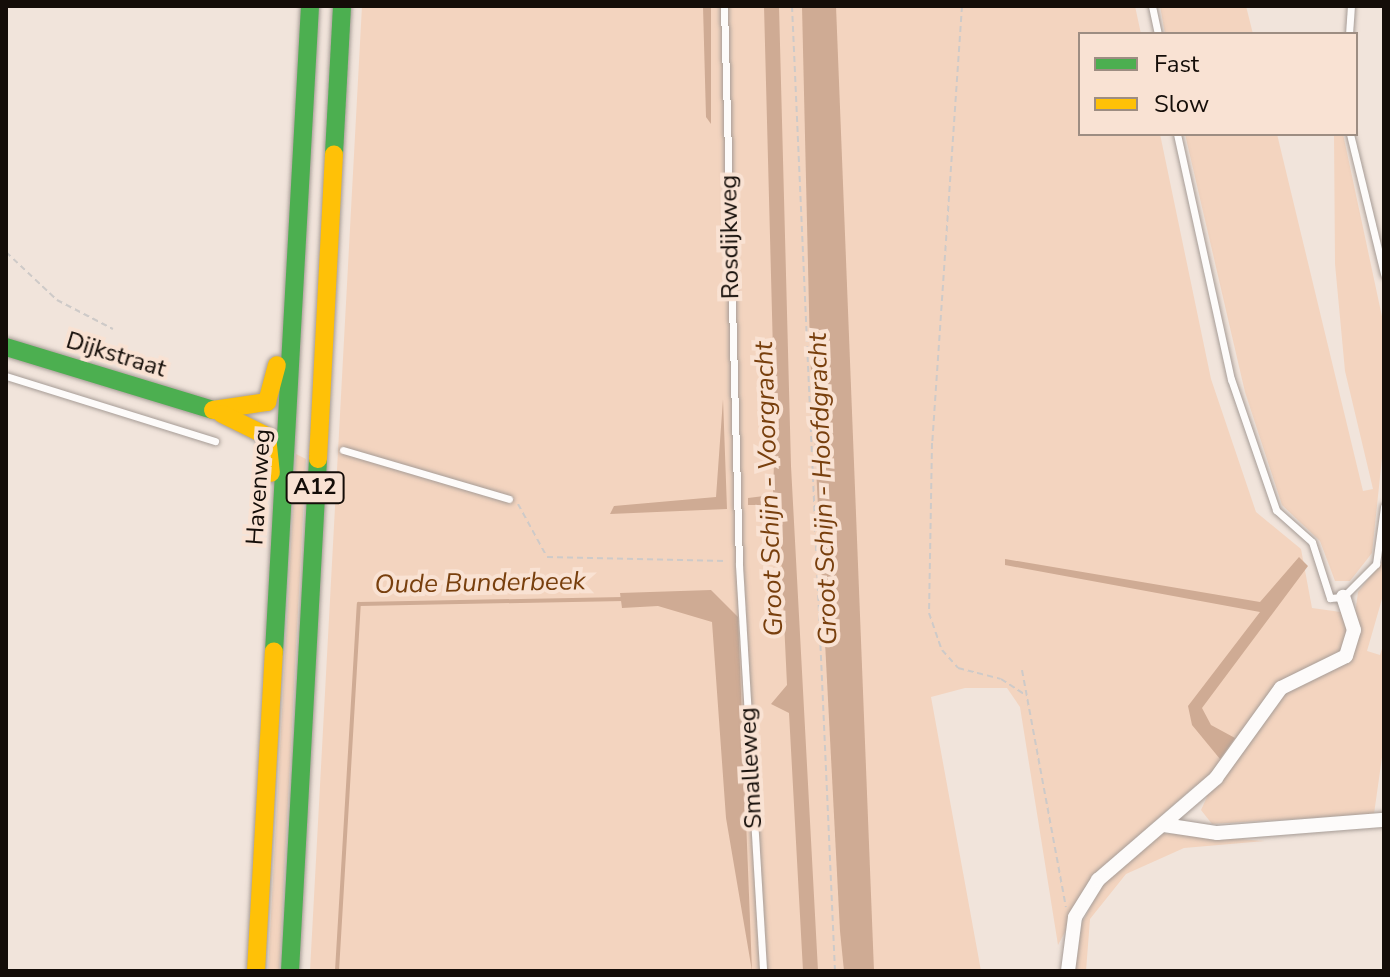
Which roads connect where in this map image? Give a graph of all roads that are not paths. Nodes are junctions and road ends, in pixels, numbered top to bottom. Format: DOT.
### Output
graph roads {
  1 [pos="342,6"];
  2 [pos="724,6"];
  3 [pos="1152,6"];
  4 [pos="1351,6"];
  5 [pos="310,9"];
  6 [pos="1158,32"];
  7 [pos="1349,32"];
  8 [pos="1177,136"];
  9 [pos="1350,136"];
  10 [pos="1384,274"];
  11 [pos="6,347"];
  12 [pos="6,376"];
  13 [pos="213,410"];
  14 [pos="215,441"];
  15 [pos="343,450"];
  16 [pos="509,499"];
  17 [pos="1384,507"];
  18 [pos="739,565"];
  19 [pos="1343,597"];
  20 [pos="265,752"];
  21 [pos="1384,820"];
  22 [pos="1164,825"];
  23 [pos="256,971"];
  24 [pos="290,971"];
  25 [pos="763,971"];
  26 [pos="1068,971"];
  1 -- 24 [label="main road, A12"];
  2 -- 18 [label="lane, Rosdijkweg"];
  3 -- 6 [label="lane"];
  4 -- 7 [label="lane"];
  5 -- 13 [label="main road"];
  5 -- 20 [label="main road, Havenweg / A12"];
  8 -- 19 [label="lane"];
  9 -- 10 [label="lane"];
  11 -- 13 [label="main road, Dijkstraat"];
  12 -- 14 [label="lane"];
  13 -- 20 [label="main road"];
  15 -- 16 [label="lane"];
  17 -- 19 [label="lane"];
  18 -- 25 [label="lane, Smalleweg"];
  19 -- 22 [label="street"];
  20 -- 23 [label="main road, Havenweg / A12"];
  21 -- 22 [label="street"];
  22 -- 26 [label="street"];
}
